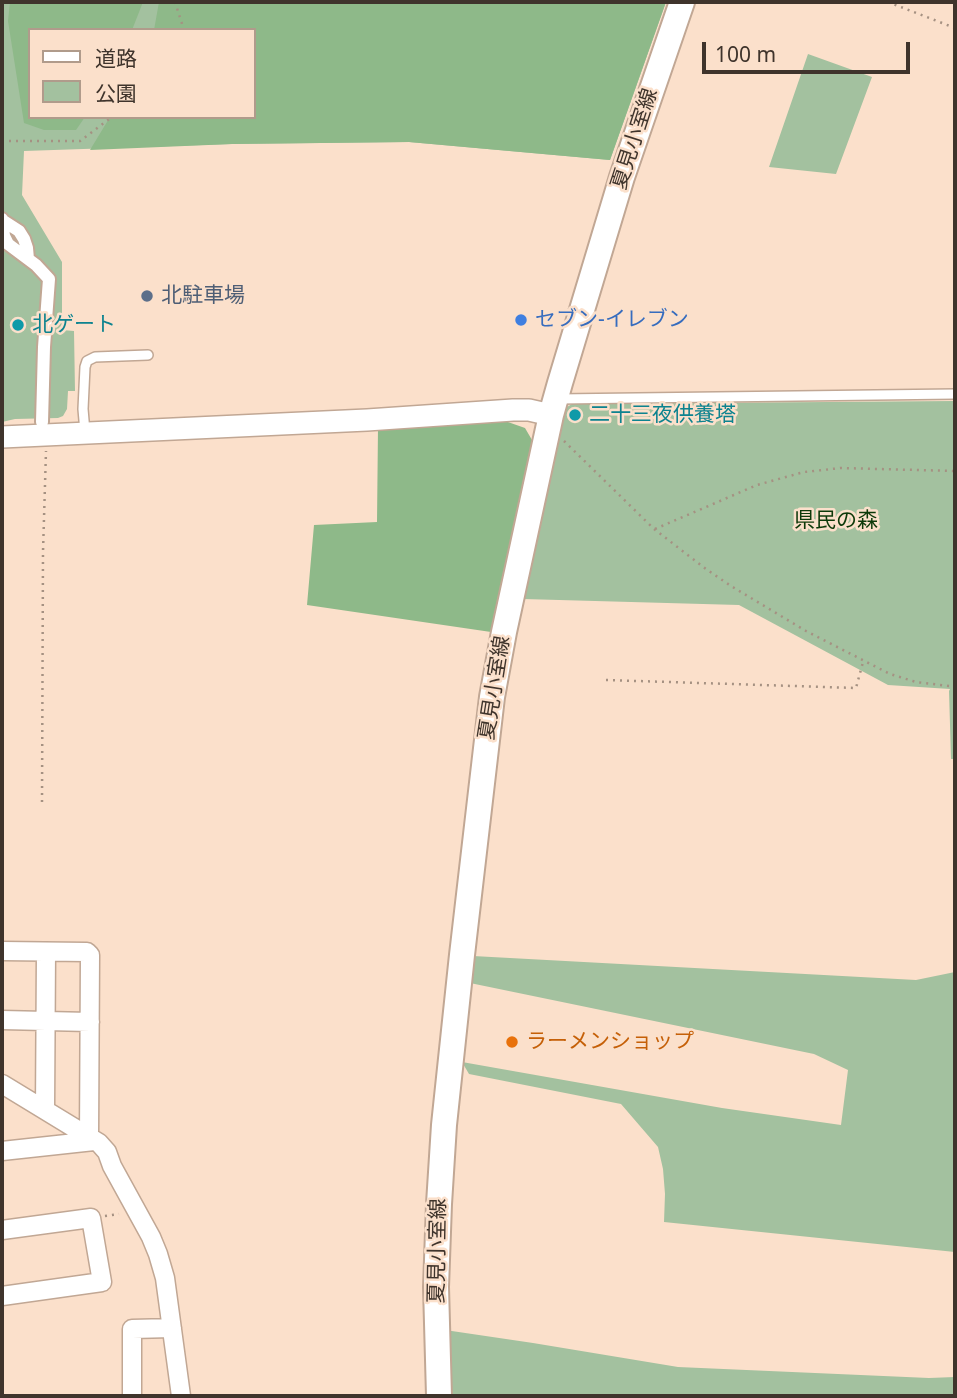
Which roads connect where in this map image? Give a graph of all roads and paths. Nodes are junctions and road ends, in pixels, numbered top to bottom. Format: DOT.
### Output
graph roads {
  1 [pos="175,2"];
  2 [pos="682,2"];
  3 [pos="888,2"];
  4 [pos="183,28"];
  5 [pos="955,28"];
  6 [pos="109,119"];
  7 [pos="2,141"];
  8 [pos="2,219"];
  9 [pos="148,355"];
  10 [pos="955,394"];
  11 [pos="555,417"];
  12 [pos="45,428"];
  13 [pos="85,432"];
  14 [pos="2,437"];
  15 [pos="955,471"];
  16 [pos="654,529"];
  17 [pos="863,661"];
  18 [pos="606,680"];
  19 [pos="955,686"];
  20 [pos="42,802"];
  21 [pos="2,951"];
  22 [pos="46,951"];
  23 [pos="2,1020"];
  24 [pos="45,1021"];
  25 [pos="90,1022"];
  26 [pos="2,1084"];
  27 [pos="44,1110"];
  28 [pos="92,1139"];
  29 [pos="2,1151"];
  30 [pos="136,1209"];
  31 [pos="91,1218"];
  32 [pos="2,1230"];
  33 [pos="2,1296"];
  34 [pos="172,1328"];
  35 [pos="132,1396"];
  36 [pos="181,1396"];
  37 [pos="439,1396"];
  1 -- 4 [label="path"];
  2 -- 11 [label="main road, 夏見小室線"];
  3 -- 5 [label="path"];
  6 -- 7 [label="path"];
  8 -- 12 [label="street"];
  9 -- 13 [label="lane"];
  10 -- 11 [label="lane"];
  11 -- 13 [label="street"];
  11 -- 16 [label="path"];
  11 -- 37 [label="main road, 夏見小室線"];
  12 -- 13 [label="street"];
  12 -- 14 [label="street"];
  12 -- 20 [label="path"];
  15 -- 16 [label="path"];
  16 -- 17 [label="path"];
  17 -- 18 [label="path"];
  17 -- 19 [label="path"];
  21 -- 22 [label="street"];
  22 -- 24 [label="street"];
  22 -- 25 [label="street"];
  23 -- 24 [label="street"];
  24 -- 25 [label="street"];
  24 -- 27 [label="street"];
  25 -- 28 [label="street"];
  26 -- 27 [label="street"];
  27 -- 28 [label="street"];
  28 -- 29 [label="street"];
  28 -- 30 [label="street"];
  30 -- 31 [label="path"];
  30 -- 34 [label="street"];
  31 -- 32 [label="street"];
  31 -- 33 [label="street"];
  34 -- 35 [label="street"];
  34 -- 36 [label="street"];
}
